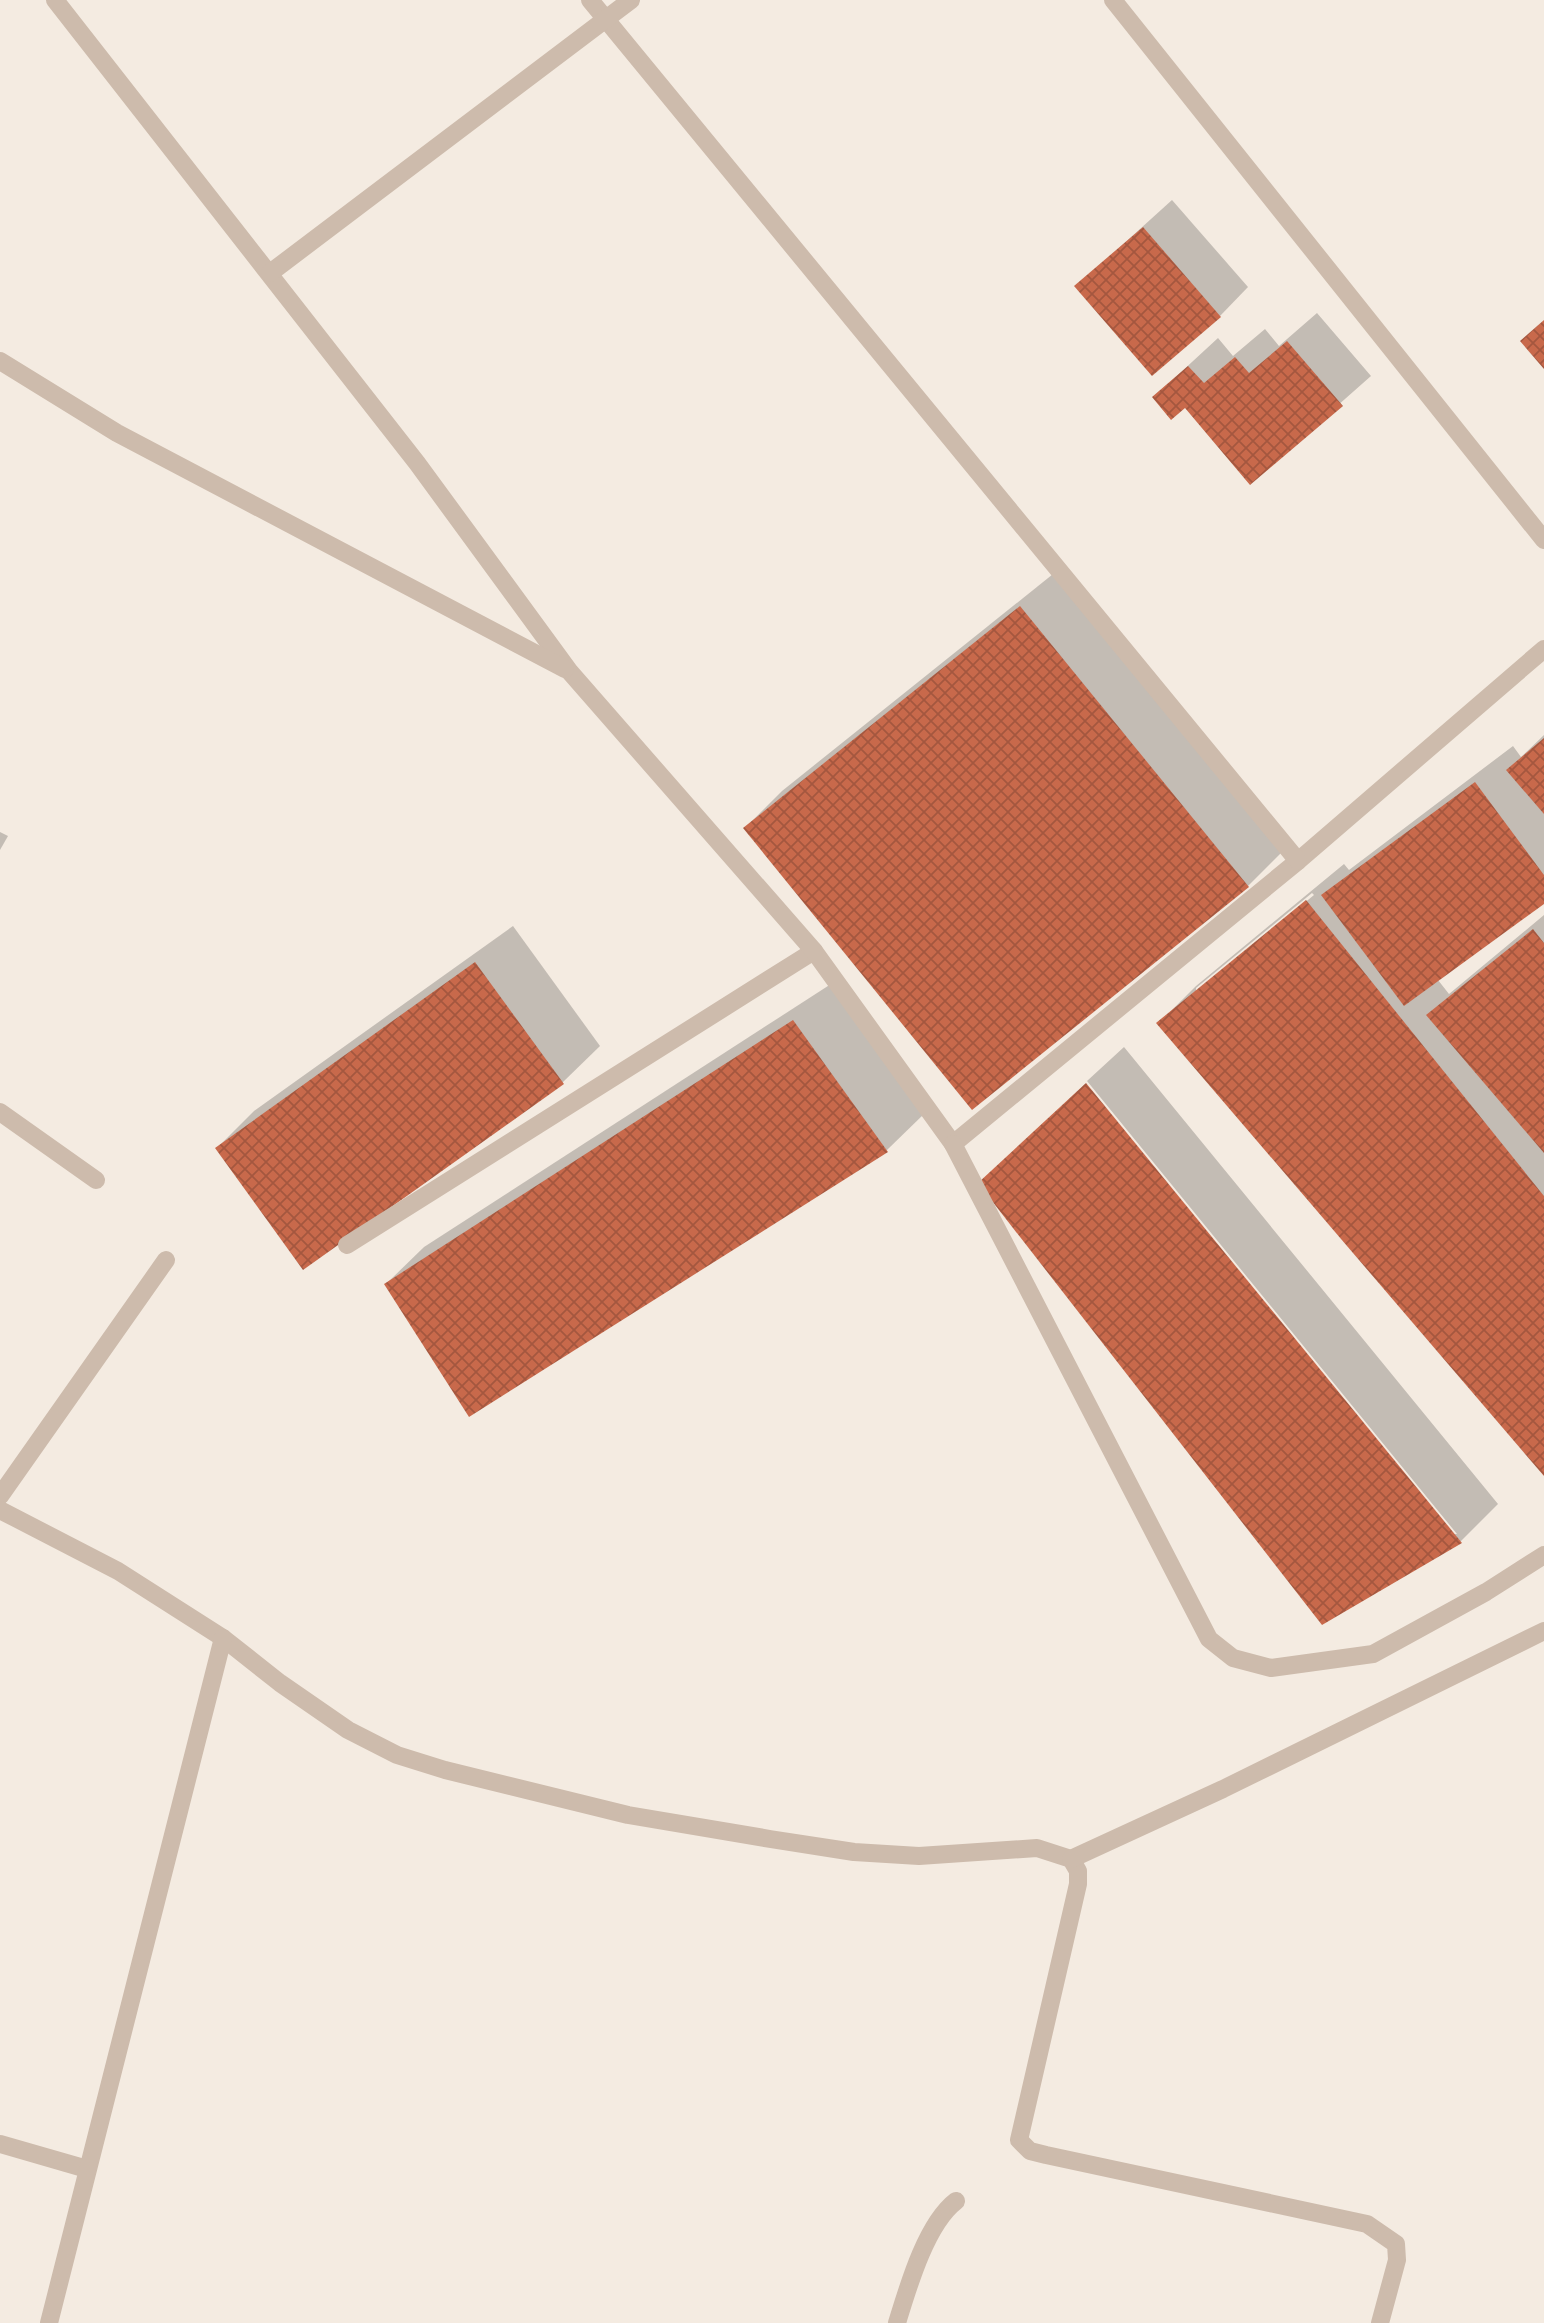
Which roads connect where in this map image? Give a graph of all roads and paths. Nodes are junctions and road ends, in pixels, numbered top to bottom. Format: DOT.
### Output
graph roads {
  1 [pos="55,0"];
  2 [pos="590,0"];
  3 [pos="631,0"];
  4 [pos="1114,0"];
  5 [pos="607,19"];
  6 [pos="270,273"];
  7 [pos="0,361"];
  8 [pos="1544,540"];
  9 [pos="1544,649"];
  10 [pos="570,672"];
  11 [pos="1298,861"];
  12 [pos="814,951"];
  13 [pos="0,1112"];
  14 [pos="953,1144"];
  15 [pos="96,1180"];
  16 [pos="346,1245"];
  17 [pos="166,1260"];
  18 [pos="0,1496"];
  19 [pos="0,1510"];
  20 [pos="1544,1555"];
  21 [pos="1544,1631"];
  22 [pos="223,1638"];
  23 [pos="1071,1859"];
  24 [pos="0,2144"];
  25 [pos="87,2169"];
  26 [pos="956,2201"];
  27 [pos="49,2323"];
  28 [pos="897,2323"];
  29 [pos="1380,2323"];
  1 -- 6 [label="street"];
  2 -- 5 [label="street"];
  3 -- 5 [label="street"];
  4 -- 8 [label="street"];
  5 -- 6 [label="street"];
  5 -- 11 [label="street"];
  6 -- 10 [label="street"];
  7 -- 10 [label="street"];
  9 -- 11 [label="street"];
  10 -- 12 [label="street"];
  11 -- 14 [label="street"];
  12 -- 14 [label="street"];
  12 -- 16 [label="street"];
  13 -- 15 [label="street"];
  14 -- 20 [label="street"];
  17 -- 18 [label="street"];
  19 -- 22 [label="street"];
  21 -- 23 [label="street"];
  22 -- 23 [label="street"];
  22 -- 25 [label="street"];
  23 -- 29 [label="street"];
  24 -- 25 [label="street"];
  25 -- 27 [label="street"];
  26 -- 28 [label="street"];
}
